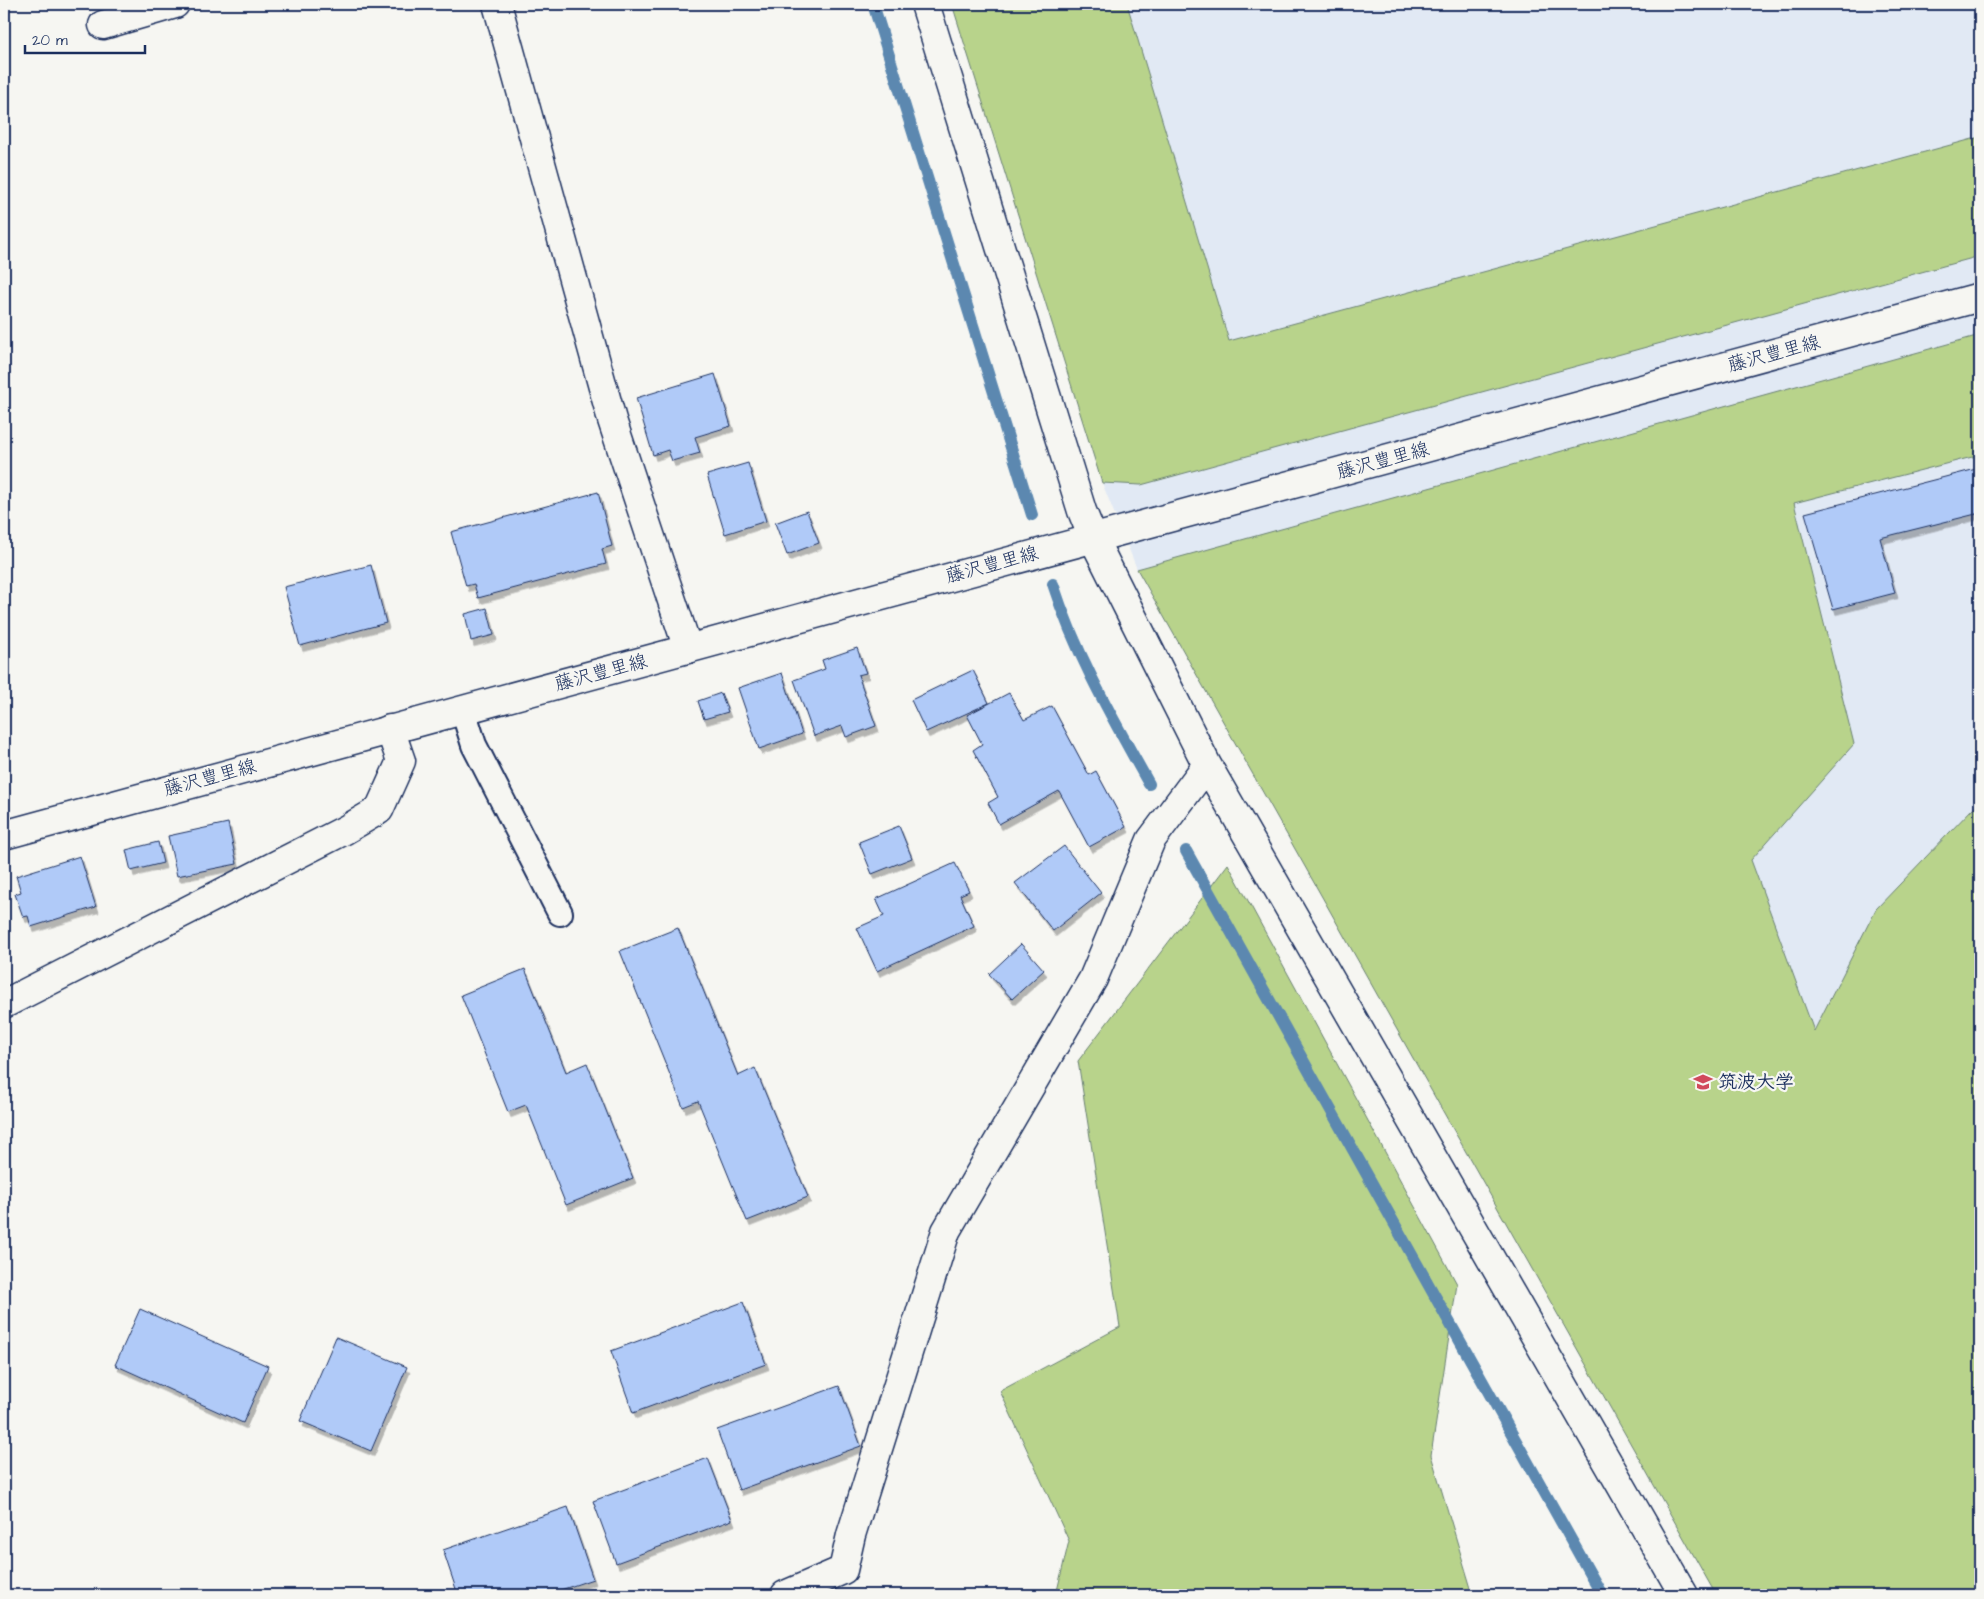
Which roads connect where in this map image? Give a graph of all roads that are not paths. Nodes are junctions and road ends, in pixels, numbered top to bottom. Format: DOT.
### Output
graph roads {
  1 [pos="175,4"];
  2 [pos="497,4"];
  3 [pos="925,4"];
  4 [pos="103,25"];
  5 [pos="1980,297"];
  6 [pos="1093,538"];
  7 [pos="688,650"];
  8 [pos="463,710"];
  9 [pos="390,729"];
  10 [pos="1206,766"];
  11 [pos="4,835"];
  12 [pos="560,912"];
  13 [pos="4,1004"];
  14 [pos="785,1595"];
  15 [pos="1684,1595"];
  1 -- 4 [label="street"];
  2 -- 7 [label="street"];
  3 -- 6 [label="street"];
  5 -- 6 [label="street, 藤沢豊里線"];
  6 -- 7 [label="street, 藤沢豊里線"];
  6 -- 10 [label="street"];
  7 -- 8 [label="street, 藤沢豊里線"];
  8 -- 9 [label="street, 藤沢豊里線"];
  8 -- 12 [label="lane"];
  9 -- 11 [label="street, 藤沢豊里線"];
  9 -- 13 [label="street"];
  10 -- 14 [label="street"];
  10 -- 15 [label="street"];
}
